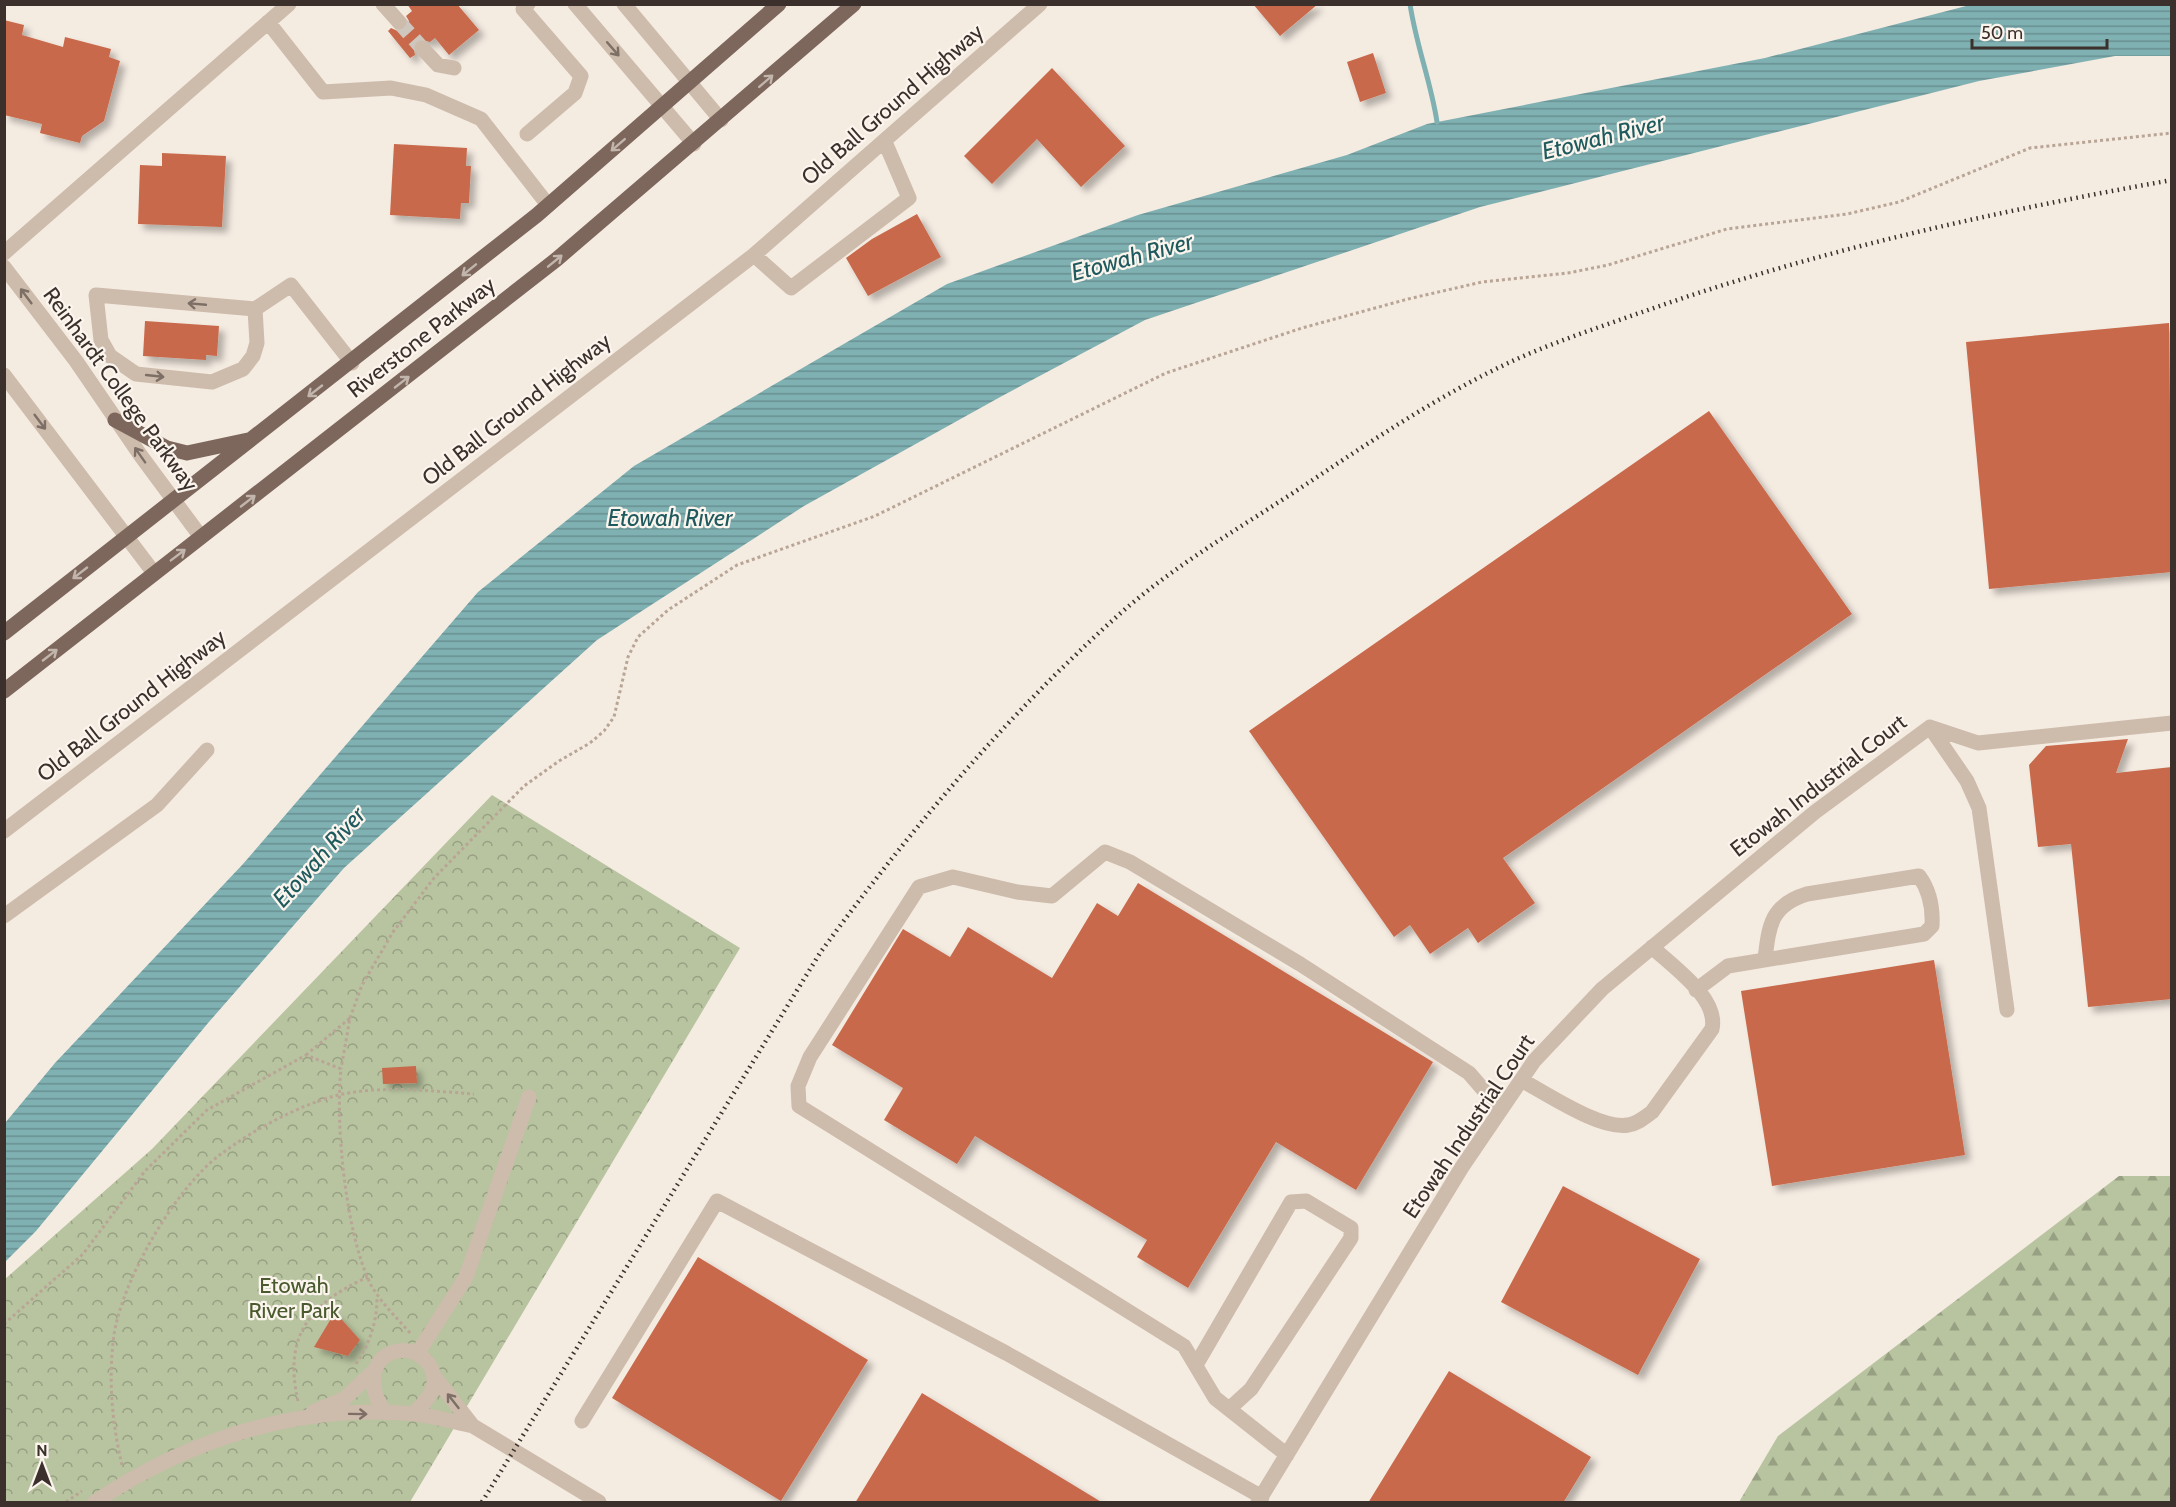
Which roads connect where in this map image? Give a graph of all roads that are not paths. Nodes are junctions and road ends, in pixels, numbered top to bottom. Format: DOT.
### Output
graph roads {
  1 [pos="289,4"];
  2 [pos="383,4"];
  3 [pos="528,4"];
  4 [pos="575,4"];
  5 [pos="624,4"];
  6 [pos="779,4"];
  7 [pos="854,4"];
  8 [pos="1040,4"];
  9 [pos="268,22"];
  10 [pos="399,22"];
  11 [pos="422,48"];
  12 [pos="454,68"];
  13 [pos="690,82"];
  14 [pos="662,107"];
  15 [pos="722,120"];
  16 [pos="527,134"];
  17 [pos="885,142"];
  18 [pos="694,144"];
  19 [pos="548,205"];
  20 [pos="4,253"];
  21 [pos="754,255"];
  22 [pos="4,267"];
  23 [pos="255,309"];
  24 [pos="352,363"];
  25 [pos="4,375"];
  26 [pos="115,420"];
  27 [pos="254,439"];
  28 [pos="174,502"];
  29 [pos="127,537"];
  30 [pos="201,537"];
  31 [pos="154,573"];
  32 [pos="4,633"];
  33 [pos="4,691"];
  34 [pos="2172,723"];
  35 [pos="1930,727"];
  36 [pos="207,750"];
  37 [pos="4,831"];
  38 [pos="4,916"];
  39 [pos="1652,947"];
  40 [pos="1765,960"];
  41 [pos="1696,990"];
  42 [pos="2007,1010"];
  43 [pos="1521,1080"];
  44 [pos="529,1097"];
  45 [pos="1501,1110"];
  46 [pos="421,1347"];
  47 [pos="1196,1365"];
  48 [pos="373,1372"];
  49 [pos="434,1376"];
  50 [pos="1229,1409"];
  51 [pos="386,1413"];
  52 [pos="413,1414"];
  53 [pos="300,1417"];
  54 [pos="582,1422"];
  55 [pos="473,1426"];
  56 [pos="1287,1455"];
  57 [pos="1260,1500"];
  58 [pos="95,1503"];
  59 [pos="599,1503"];
  1 -- 9 [label="street"];
  2 -- 10 [label="street"];
  3 -- 16 [label="street"];
  4 -- 14 [label="street, one-way"];
  5 -- 13 [label="street"];
  6 -- 13 [label="main road, Riverstone Parkway"];
  15 -- 7 [label="main road, Riverstone Parkway, one-way"];
  8 -- 17 [label="street, Old Ball Ground Highway"];
  9 -- 19 [label="street"];
  9 -- 20 [label="street"];
  11 -- 12 [label="street"];
  13 -- 14 [label="main road, Riverstone Parkway"];
  13 -- 15 [label="street"];
  14 -- 18 [label="street"];
  14 -- 19 [label="main road, Riverstone Parkway, one-way"];
  15 -- 18 [label="main road, Riverstone Parkway"];
  17 -- 21 [label="street, Old Ball Ground Highway"];
  17 -- 21 [label="street"];
  30 -- 18 [label="main road, Riverstone Parkway, one-way"];
  19 -- 24 [label="main road, Riverstone Parkway, one-way"];
  21 -- 37 [label="street, Old Ball Ground Highway"];
  26 -- 22 [label="street, Reinhardt College Parkway, one-way"];
  23 -- 23 [label="street, one-way"];
  23 -- 24 [label="street"];
  24 -- 27 [label="main road, Riverstone Parkway, one-way"];
  25 -- 29 [label="street, one-way"];
  26 -- 27 [label="main road"];
  28 -- 26 [label="street, Reinhardt College Parkway, one-way"];
  27 -- 28 [label="main road, Riverstone Parkway"];
  28 -- 29 [label="main road, Riverstone Parkway"];
  28 -- 30 [label="street, Reinhardt College Parkway"];
  29 -- 31 [label="street"];
  29 -- 32 [label="main road, Riverstone Parkway, one-way"];
  31 -- 30 [label="main road, Riverstone Parkway, one-way"];
  33 -- 31 [label="main road, Riverstone Parkway, one-way"];
  34 -- 35 [label="street"];
  35 -- 39 [label="street, Etowah Industrial Court"];
  35 -- 42 [label="street"];
  36 -- 38 [label="street"];
  39 -- 41 [label="street"];
  39 -- 43 [label="street, Etowah Industrial Court"];
  40 -- 40 [label="street"];
  40 -- 41 [label="street"];
  41 -- 43 [label="street"];
  43 -- 45 [label="street, Etowah Industrial Court"];
  44 -- 46 [label="street"];
  45 -- 47 [label="street"];
  45 -- 56 [label="street, Etowah Industrial Court"];
  46 -- 48 [label="street"];
  46 -- 49 [label="street"];
  47 -- 50 [label="street"];
  47 -- 50 [label="street"];
  48 -- 51 [label="street"];
  48 -- 53 [label="street"];
  49 -- 52 [label="street"];
  55 -- 49 [label="street, one-way"];
  50 -- 56 [label="street"];
  51 -- 52 [label="street"];
  53 -- 51 [label="street, one-way"];
  52 -- 55 [label="street"];
  53 -- 58 [label="street"];
  54 -- 57 [label="street"];
  55 -- 59 [label="street"];
  56 -- 57 [label="street, Etowah Industrial Court"];
}
